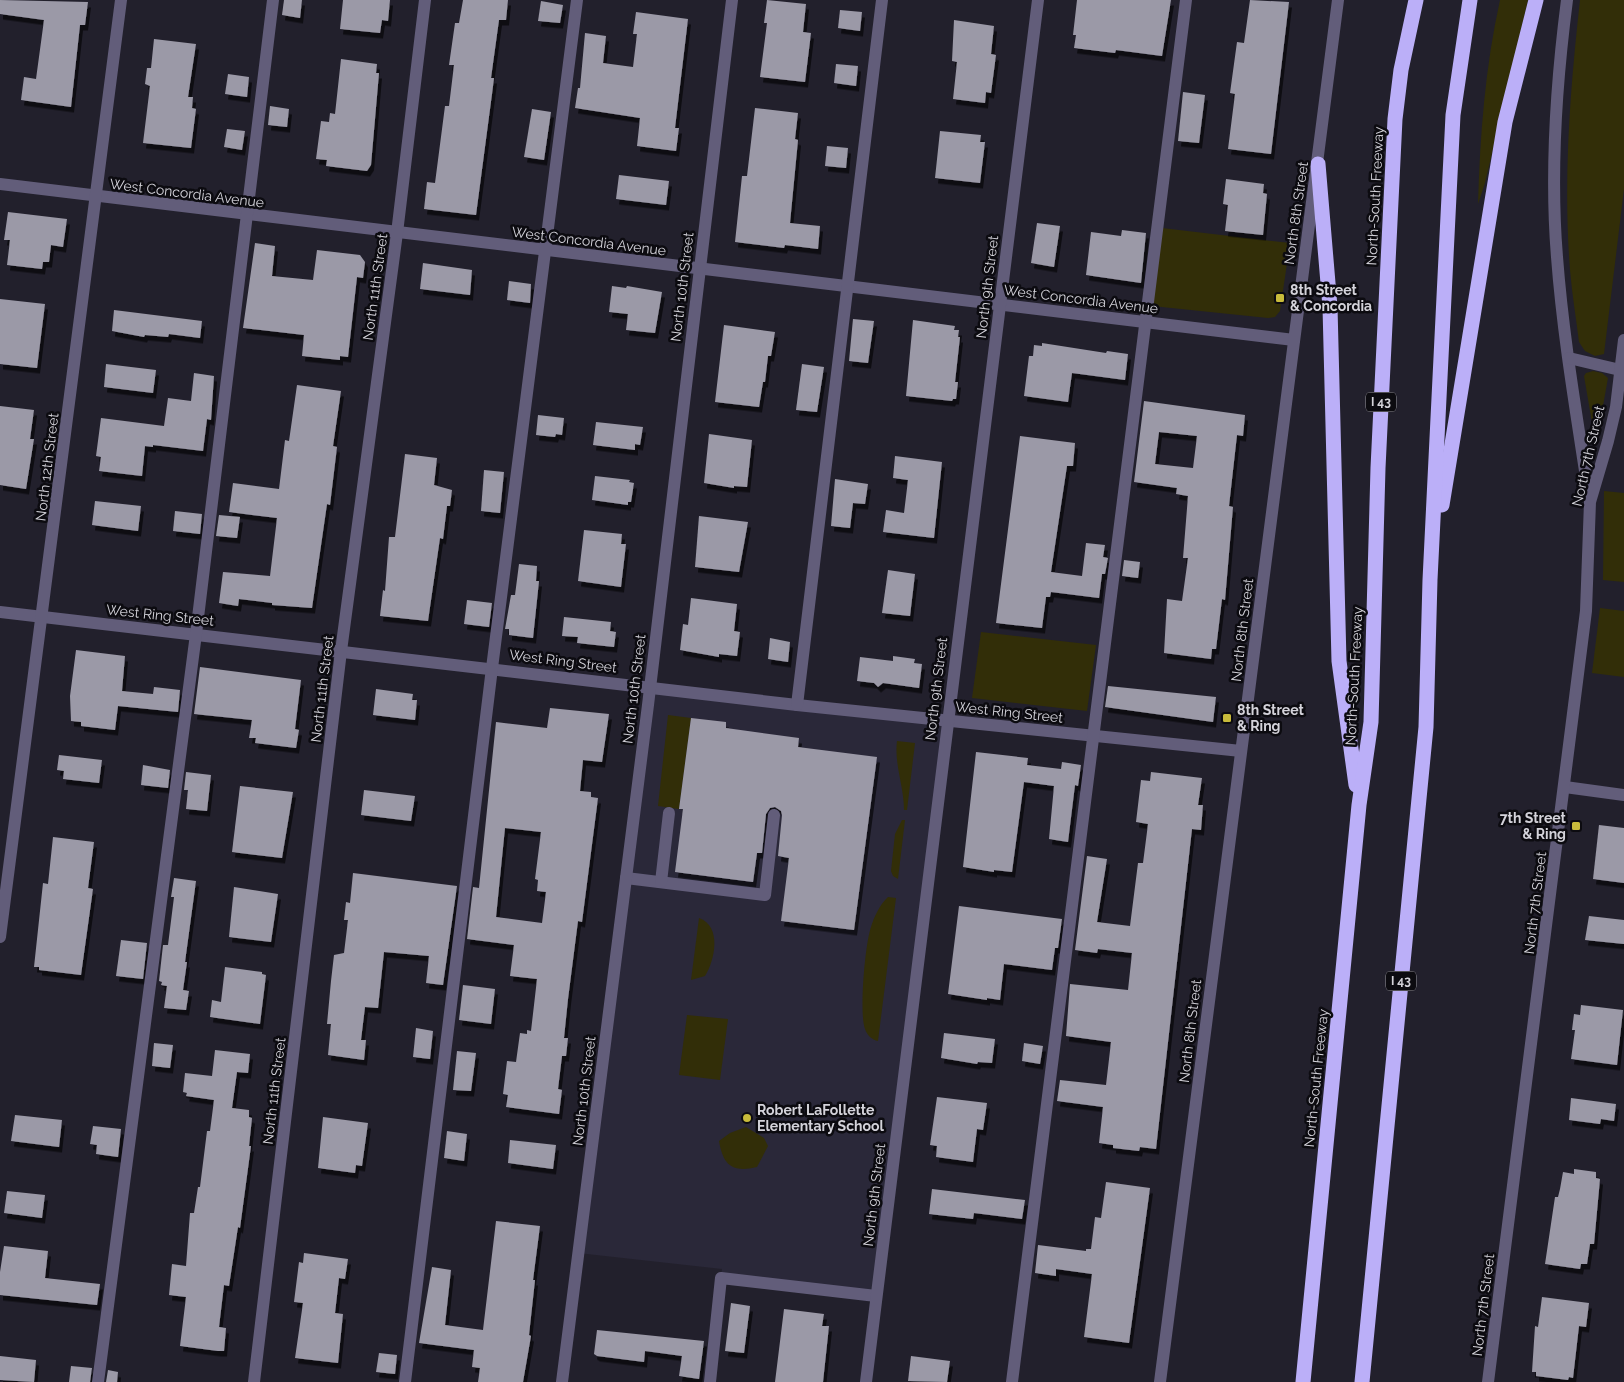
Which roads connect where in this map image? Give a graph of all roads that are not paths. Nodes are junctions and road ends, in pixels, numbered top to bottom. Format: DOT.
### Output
graph roads {
  1 [pos="121,0"];
  2 [pos="273,0"];
  3 [pos="425,0"];
  4 [pos="577,0"];
  5 [pos="732,0"];
  6 [pos="882,0"];
  7 [pos="1038,0"];
  8 [pos="1186,0"];
  9 [pos="1338,0"];
  10 [pos="1416,0"];
  11 [pos="1470,0"];
  12 [pos="1536,0"];
  13 [pos="1568,0"];
  14 [pos="1318,164"];
  15 [pos="0,184"];
  16 [pos="96,197"];
  17 [pos="247,215"];
  18 [pos="397,233"];
  19 [pos="546,251"];
  20 [pos="700,269"];
  21 [pos="847,286"];
  22 [pos="1000,304"];
  23 [pos="1145,322"];
  24 [pos="1294,340"];
  25 [pos="1624,340"];
  26 [pos="1569,358"];
  27 [pos="1622,371"];
  28 [pos="1590,502"];
  29 [pos="1430,580"];
  30 [pos="0,612"];
  31 [pos="42,617"];
  32 [pos="196,634"];
  33 [pos="341,651"];
  34 [pos="492,668"];
  35 [pos="650,686"];
  36 [pos="797,705"];
  37 [pos="947,721"];
  38 [pos="1092,735"];
  39 [pos="1241,751"];
  40 [pos="1565,787"];
  41 [pos="1624,795"];
  42 [pos="1359,805"];
  43 [pos="669,813"];
  44 [pos="774,815"];
  45 [pos="626,878"];
  46 [pos="661,882"];
  47 [pos="0,937"];
  48 [pos="876,1296"];
  49 [pos="98,1382"];
  50 [pos="254,1382"];
  51 [pos="405,1382"];
  52 [pos="562,1382"];
  53 [pos="710,1382"];
  54 [pos="866,1382"];
  55 [pos="1012,1382"];
  56 [pos="1160,1382"];
  57 [pos="1303,1382"];
  58 [pos="1362,1382"];
  59 [pos="1488,1382"];
  1 -- 16 [label="street, North 12th Street"];
  2 -- 17 [label="street"];
  3 -- 18 [label="street, North 11th Street"];
  4 -- 19 [label="street"];
  5 -- 20 [label="street, North 10th Street"];
  6 -- 21 [label="street"];
  7 -- 22 [label="street, North 9th Street"];
  8 -- 23 [label="street"];
  9 -- 14 [label="street, North 8th Street"];
  10 -- 42 [label="highway, North-South Freeway / I 43"];
  11 -- 29 [label="highway, I 43"];
  12 -- 29 [label="highway"];
  13 -- 26 [label="street"];
  14 -- 24 [label="street, North 8th Street"];
  14 -- 42 [label="highway"];
  15 -- 16 [label="street, West Concordia Avenue"];
  16 -- 17 [label="street, West Concordia Avenue"];
  16 -- 31 [label="street, North 12th Street"];
  17 -- 18 [label="street, West Concordia Avenue"];
  17 -- 32 [label="street"];
  18 -- 19 [label="street, West Concordia Avenue"];
  18 -- 33 [label="street, North 11th Street"];
  19 -- 20 [label="street, West Concordia Avenue"];
  19 -- 34 [label="street"];
  20 -- 21 [label="street, West Concordia Avenue"];
  20 -- 35 [label="street, North 10th Street"];
  21 -- 22 [label="street, West Concordia Avenue"];
  21 -- 36 [label="street"];
  22 -- 23 [label="street, West Concordia Avenue"];
  22 -- 37 [label="street, North 9th Street"];
  23 -- 24 [label="street, West Concordia Avenue"];
  23 -- 38 [label="street"];
  24 -- 39 [label="street, North 8th Street"];
  25 -- 27 [label="street, North 7th Street"];
  26 -- 27 [label="street"];
  26 -- 28 [label="street"];
  27 -- 28 [label="street, North 7th Street"];
  28 -- 40 [label="street, North 7th Street"];
  29 -- 58 [label="highway, I 43"];
  30 -- 31 [label="street, West Ring Street"];
  31 -- 32 [label="street, West Ring Street"];
  31 -- 47 [label="street, North 12th Street"];
  32 -- 33 [label="street, West Ring Street"];
  32 -- 49 [label="street"];
  33 -- 34 [label="street, West Ring Street"];
  33 -- 50 [label="street, North 11th Street"];
  34 -- 35 [label="street, West Ring Street"];
  34 -- 51 [label="street"];
  35 -- 36 [label="street, West Ring Street"];
  35 -- 45 [label="street, North 10th Street"];
  36 -- 37 [label="street, West Ring Street"];
  37 -- 38 [label="street, West Ring Street"];
  37 -- 48 [label="street, North 9th Street"];
  38 -- 39 [label="street, West Ring Street"];
  38 -- 55 [label="street"];
  39 -- 56 [label="street, North 8th Street"];
  40 -- 41 [label="street"];
  40 -- 59 [label="street, North 7th Street"];
  42 -- 57 [label="highway, North-South Freeway / I 43"];
  43 -- 46 [label="street"];
  44 -- 46 [label="street"];
  45 -- 46 [label="street"];
  45 -- 52 [label="street, North 10th Street"];
  48 -- 53 [label="street"];
  48 -- 54 [label="street, North 9th Street"];
}
